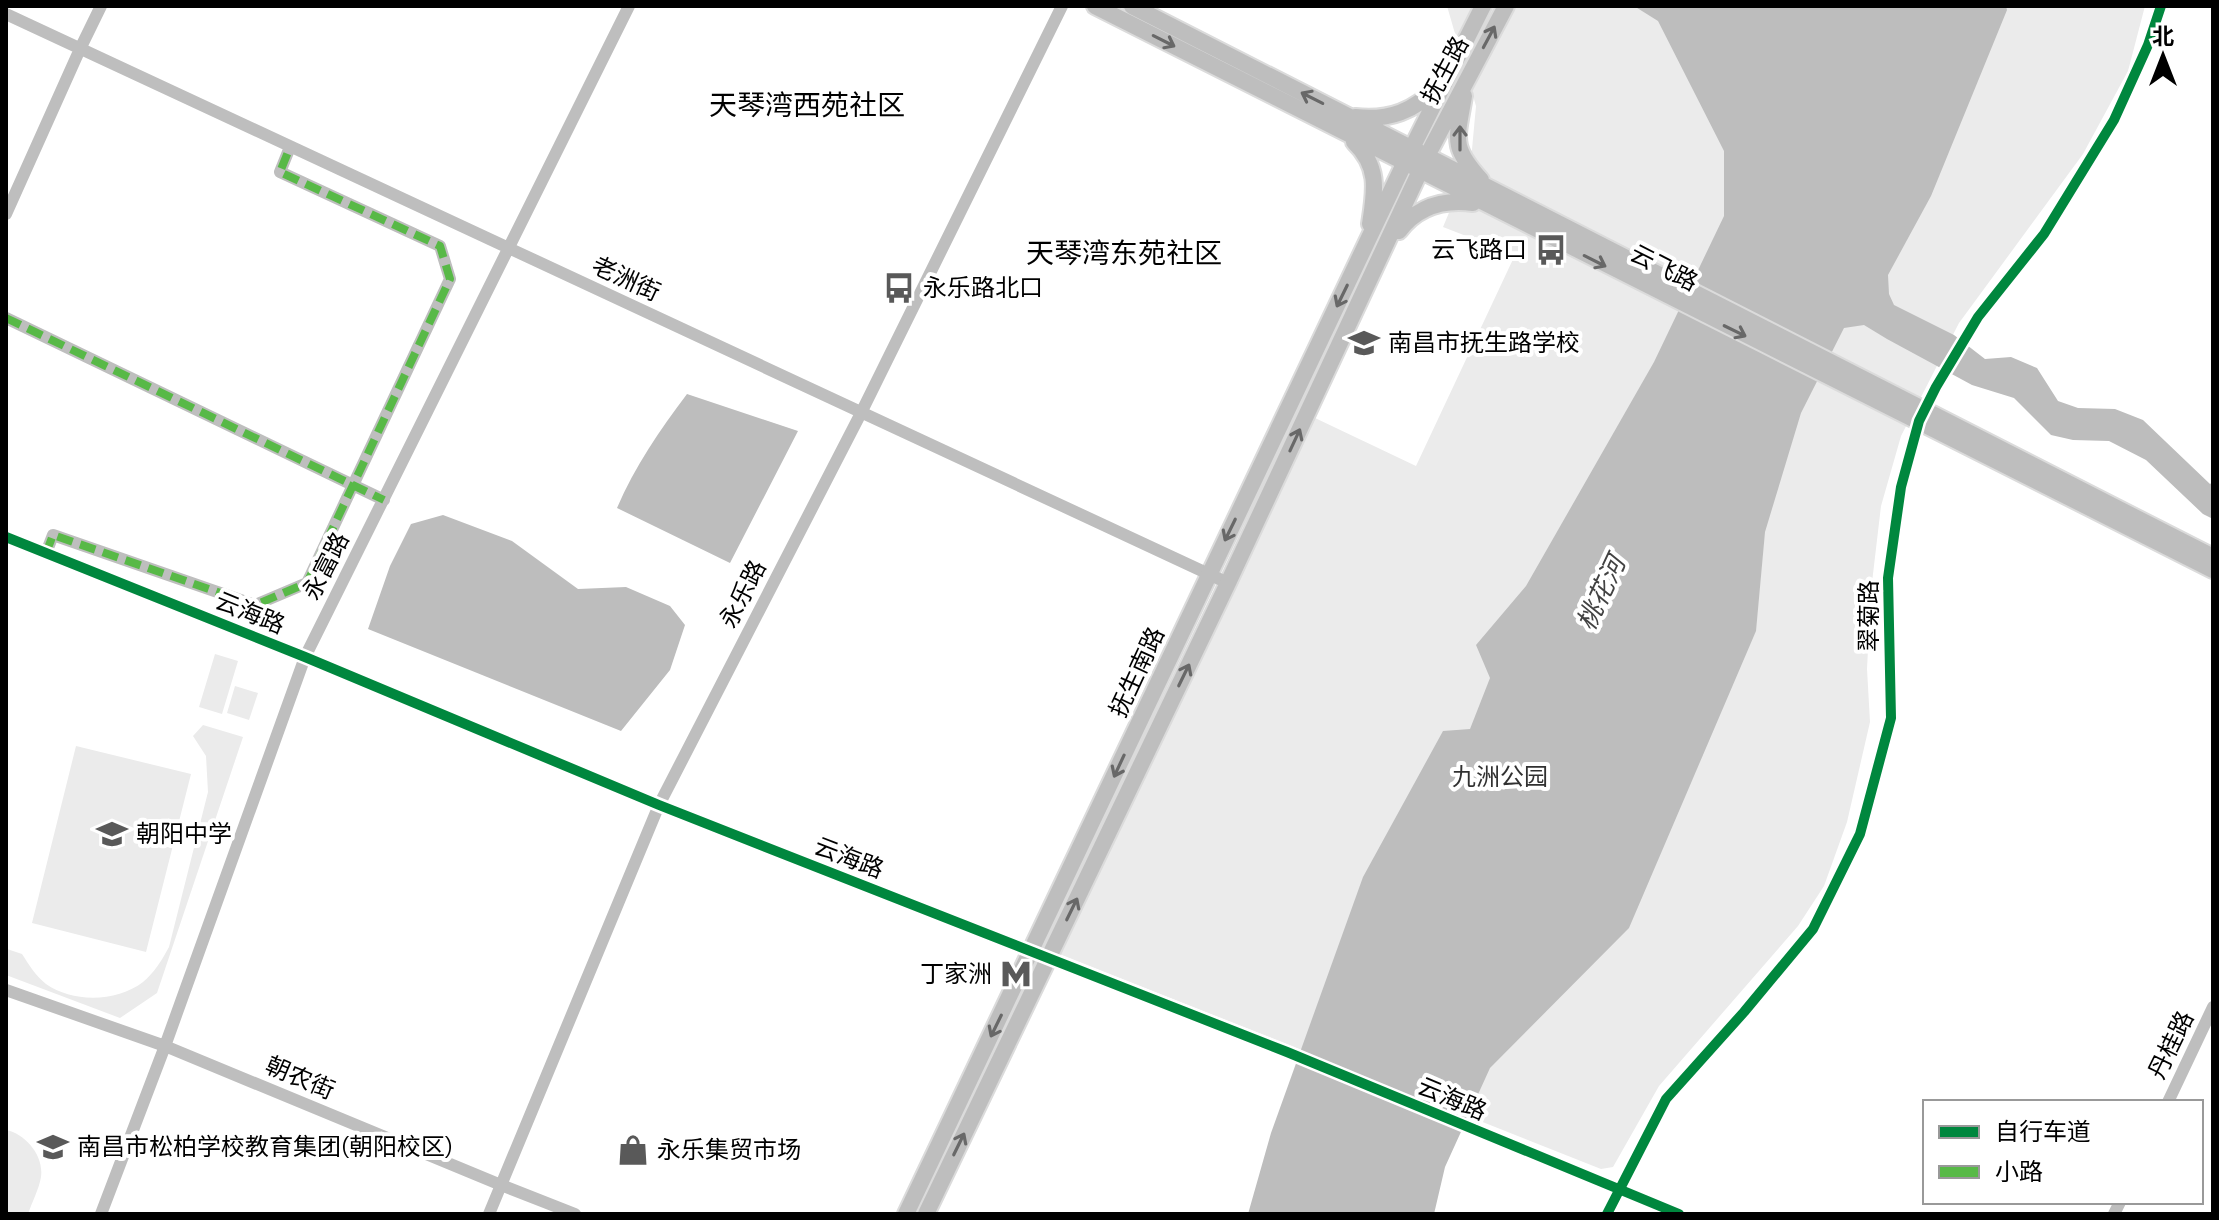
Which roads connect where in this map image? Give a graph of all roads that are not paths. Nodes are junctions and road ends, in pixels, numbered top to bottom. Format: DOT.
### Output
graph roads {
  1 [pos="101,6"];
  2 [pos="629,6"];
  3 [pos="1062,6"];
  4 [pos="1095,6"];
  5 [pos="1132,6"];
  6 [pos="1483,6"];
  7 [pos="1506,6"];
  8 [pos="2161,6"];
  9 [pos="6,14"];
  10 [pos="80,49"];
  11 [pos="1450,73"];
  12 [pos="1467,80"];
  13 [pos="1346,116"];
  14 [pos="1348,135"];
  15 [pos="290,147"];
  16 [pos="1416,160"];
  17 [pos="1488,187"];
  18 [pos="1485,205"];
  19 [pos="6,214"];
  20 [pos="1366,246"];
  21 [pos="509,249"];
  22 [pos="1381,255"];
  23 [pos="6,318"];
  24 [pos="1837,373"];
  25 [pos="861,413"];
  26 [pos="1921,416"];
  27 [pos="353,485"];
  28 [pos="384,500"];
  29 [pos="6,537"];
  30 [pos="46,553"];
  31 [pos="2213,557"];
  32 [pos="2213,570"];
  33 [pos="1208,576"];
  34 [pos="1228,583"];
  35 [pos="305,657"];
  36 [pos="659,805"];
  37 [pos="1032,951"];
  38 [pos="1049,957"];
  39 [pos="6,990"];
  40 [pos="2213,1007"];
  41 [pos="165,1046"];
  42 [pos="2169,1100"];
  43 [pos="501,1185"];
  44 [pos="1619,1190"];
  45 [pos="101,1214"];
  46 [pos="489,1214"];
  47 [pos="575,1214"];
  48 [pos="906,1214"];
  49 [pos="926,1214"];
  50 [pos="1607,1214"];
  51 [pos="1679,1214"];
  1 -- 10 [label="street"];
  2 -- 21 [label="street, 永富路"];
  3 -- 25 [label="street, 永乐路"];
  4 -- 14 [label="main road, 云飞路, one-way"];
  13 -- 5 [label="main road, 云飞路, one-way"];
  6 -- 11 [label="main road, 抚生路"];
  12 -- 7 [label="main road, 抚生路, one-way"];
  8 -- 26 [label="street, 翠菊路"];
  9 -- 10 [label="street, 老洲街"];
  10 -- 15 [label="street, 老洲街"];
  10 -- 19 [label="street"];
  11 -- 13 [label="main road"];
  11 -- 16 [label="main road, 抚生路"];
  12 -- 16 [label="main road, 抚生路"];
  17 -- 12 [label="main road, one-way"];
  13 -- 16 [label="main road, 云飞路"];
  14 -- 16 [label="main road, 云飞路"];
  14 -- 20 [label="main road"];
  15 -- 21 [label="street, 老洲街"];
  15 -- 27 [label="street"];
  16 -- 17 [label="main road, 云飞路"];
  16 -- 18 [label="main road, 云飞路"];
  16 -- 20 [label="main road, 抚生南路"];
  16 -- 22 [label="main road, 抚生南路"];
  17 -- 24 [label="main road, 云飞路"];
  18 -- 22 [label="main road"];
  18 -- 24 [label="main road, 云飞路, one-way"];
  20 -- 33 [label="main road, 抚生南路, one-way"];
  21 -- 25 [label="street, 老洲街"];
  21 -- 28 [label="street, 永富路"];
  34 -- 22 [label="main road, 抚生南路, one-way"];
  23 -- 27 [label="street"];
  24 -- 26 [label="main road, 云飞路"];
  25 -- 33 [label="street, 老洲街"];
  25 -- 36 [label="street, 永乐路"];
  26 -- 31 [label="main road, 云飞路"];
  26 -- 32 [label="main road, 云飞路"];
  26 -- 44 [label="street, 翠菊路"];
  27 -- 28 [label="street"];
  27 -- 30 [label="street"];
  28 -- 35 [label="street, 永富路"];
  29 -- 30 [label="street, 云海路"];
  30 -- 35 [label="street, 云海路"];
  33 -- 34 [label="street, 老洲街"];
  33 -- 37 [label="main road, 抚生南路, one-way"];
  38 -- 34 [label="main road, 抚生南路, one-way"];
  35 -- 36 [label="street, 云海路"];
  35 -- 41 [label="street, 永富路"];
  36 -- 37 [label="street, 云海路"];
  36 -- 43 [label="street, 永乐路"];
  37 -- 38 [label="street, 云海路"];
  37 -- 48 [label="main road, 抚生南路, one-way"];
  38 -- 44 [label="street, 云海路"];
  49 -- 38 [label="main road, 抚生南路, one-way"];
  39 -- 41 [label="street, 朝农街"];
  40 -- 42 [label="street, 丹桂路"];
  41 -- 43 [label="street, 朝农街"];
  41 -- 45 [label="street, 永富路"];
  43 -- 46 [label="street, 永乐路"];
  43 -- 47 [label="street, 朝农街"];
  44 -- 50 [label="street, 翠菊路"];
  44 -- 51 [label="street, 云海路"];
}
